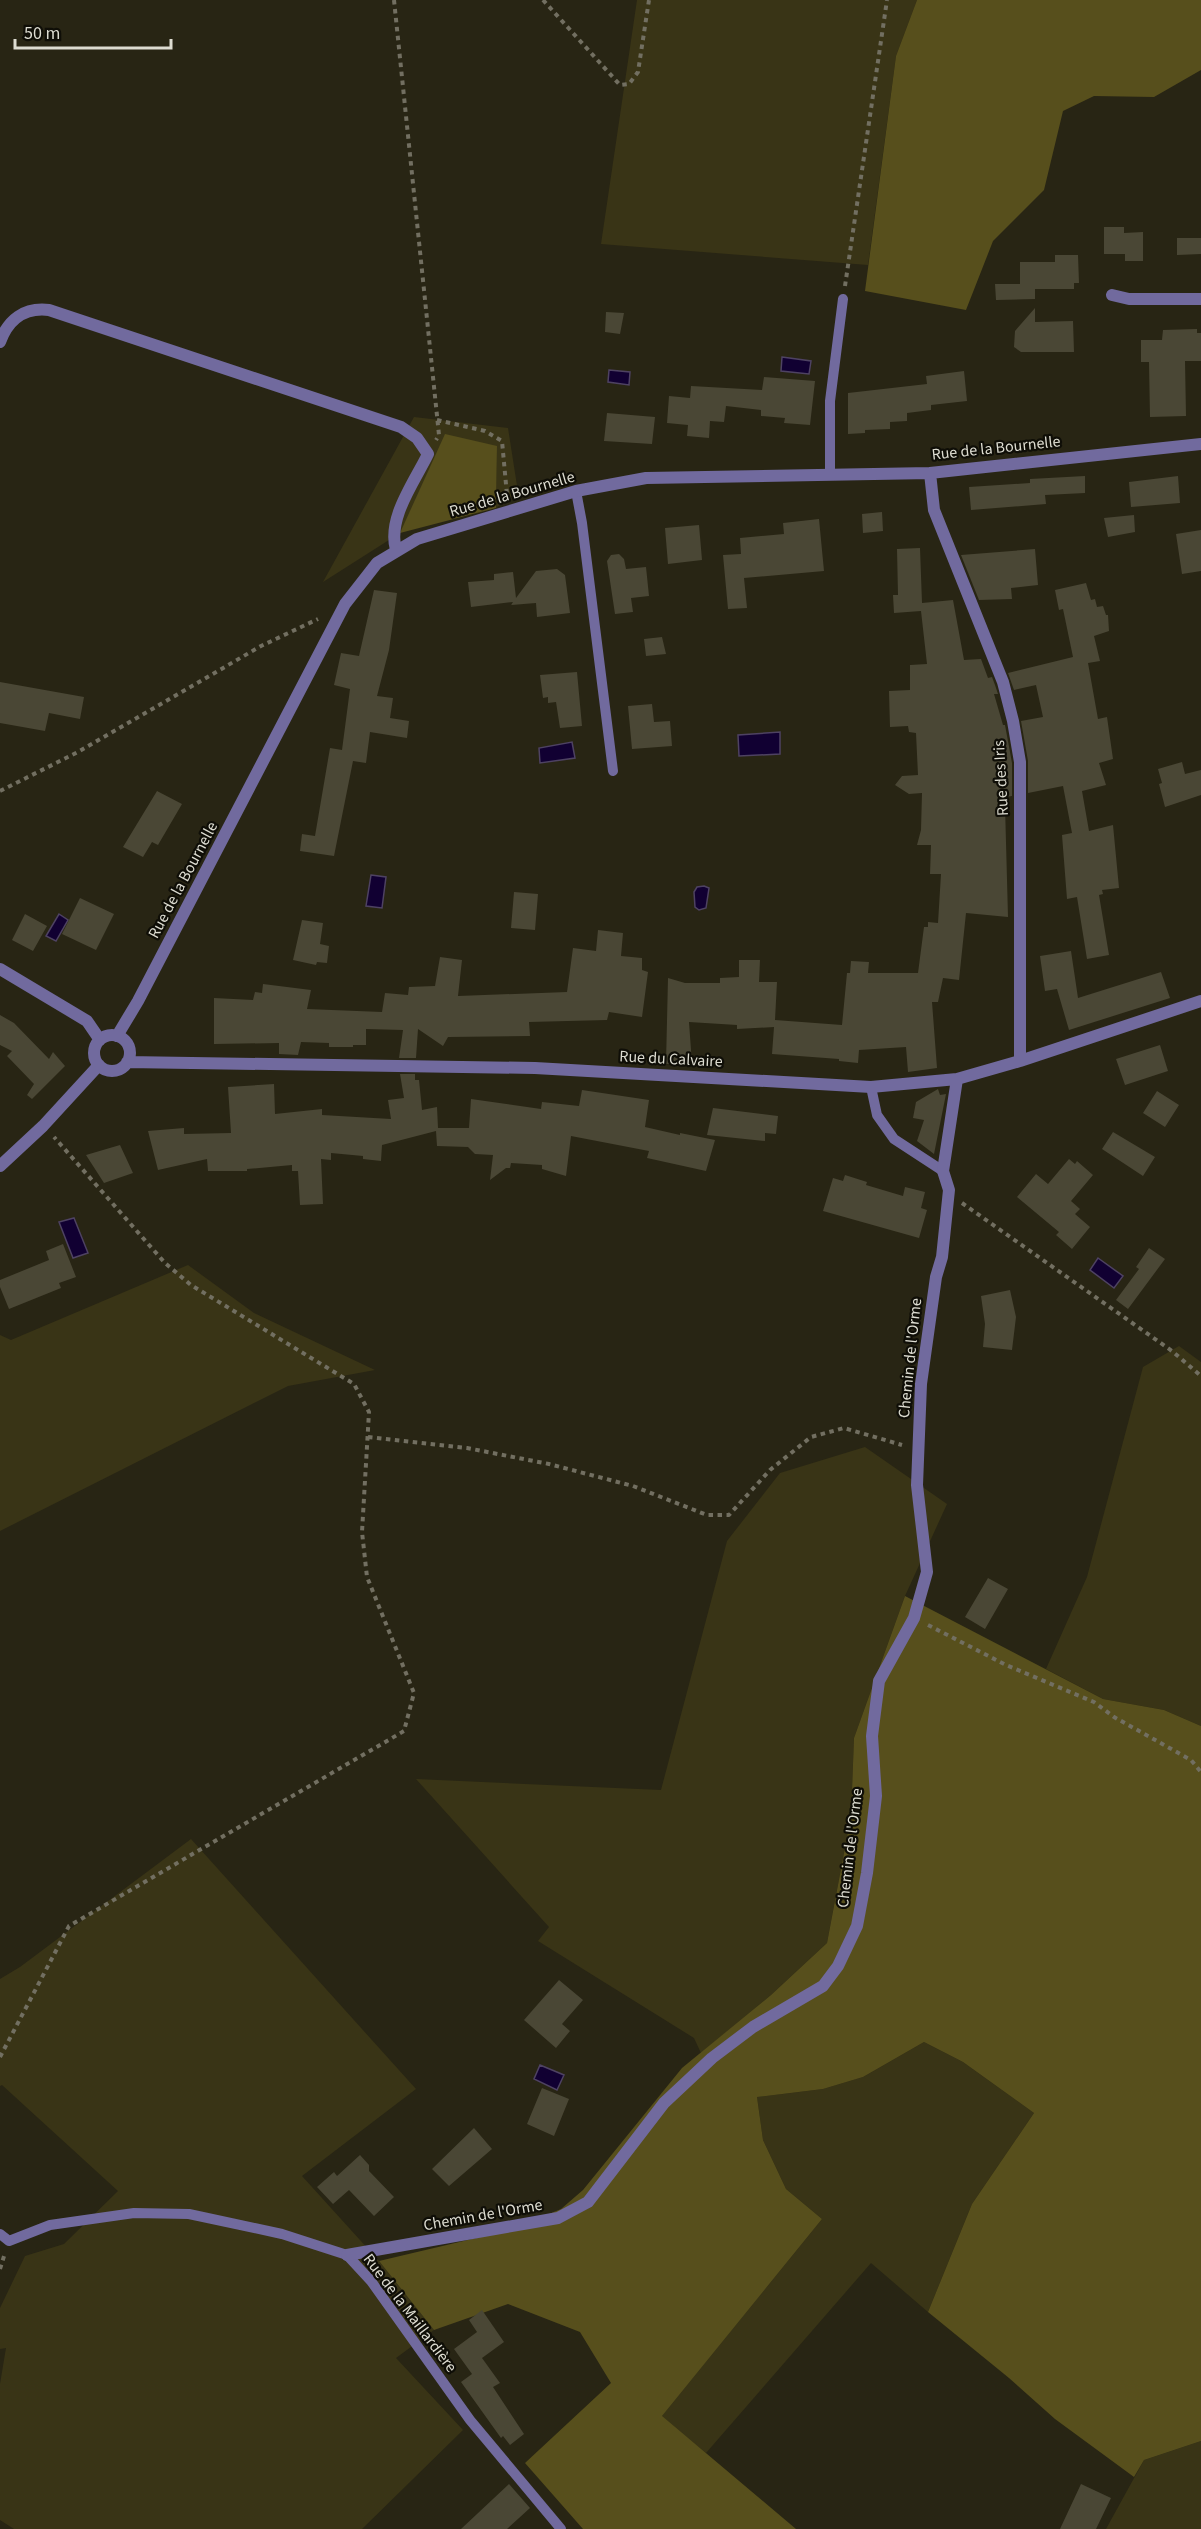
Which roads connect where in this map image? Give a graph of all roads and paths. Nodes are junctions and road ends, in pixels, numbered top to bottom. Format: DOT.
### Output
graph roads {
  1 [pos="394,0"];
  2 [pos="543,0"];
  3 [pos="649,0"];
  4 [pos="887,0"];
  5 [pos="1112,295"];
  6 [pos="843,299"];
  7 [pos="1201,299"];
  8 [pos="0,342"];
  9 [pos="437,420"];
  10 [pos="1201,444"];
  11 [pos="428,454"];
  12 [pos="930,472"];
  13 [pos="830,475"];
  14 [pos="576,491"];
  15 [pos="510,511"];
  16 [pos="396,550"];
  17 [pos="342,609"];
  18 [pos="613,771"];
  19 [pos="0,791"];
  20 [pos="0,969"];
  21 [pos="1201,1001"];
  22 [pos="117,1036"];
  23 [pos="100,1040"];
  24 [pos="1020,1061"];
  25 [pos="127,1062"];
  26 [pos="99,1065"];
  27 [pos="957,1079"];
  28 [pos="871,1087"];
  29 [pos="43,1126"];
  30 [pos="0,1166"];
  31 [pos="943,1171"];
  32 [pos="949,1190"];
  33 [pos="1201,1376"];
  34 [pos="368,1437"];
  35 [pos="918,1447"];
  36 [pos="915,1618"];
  37 [pos="1201,1772"];
  38 [pos="0,2057"];
  39 [pos="0,2234"];
  40 [pos="347,2255"];
  41 [pos="561,2529"];
  1 -- 9 [label="path"];
  2 -- 3 [label="path"];
  4 -- 6 [label="path"];
  5 -- 7 [label="street"];
  6 -- 13 [label="lane"];
  8 -- 11 [label="street"];
  9 -- 11 [label="path"];
  9 -- 15 [label="path"];
  10 -- 12 [label="street, Rue de la Bournelle"];
  11 -- 16 [label="street"];
  12 -- 13 [label="street, Rue de la Bournelle"];
  12 -- 24 [label="street, Rue des Iris"];
  13 -- 14 [label="street, Rue de la Bournelle"];
  14 -- 15 [label="street, Rue de la Bournelle"];
  14 -- 18 [label="lane"];
  15 -- 16 [label="street, Rue de la Bournelle"];
  16 -- 17 [label="street, Rue de la Bournelle"];
  17 -- 19 [label="path"];
  17 -- 22 [label="street, Rue de la Bournelle"];
  20 -- 23 [label="street"];
  21 -- 24 [label="street, Rue du Calvaire"];
  22 -- 23 [label="street"];
  22 -- 25 [label="street"];
  23 -- 26 [label="street"];
  24 -- 27 [label="street, Rue du Calvaire"];
  25 -- 26 [label="street"];
  25 -- 28 [label="street, Rue du Calvaire"];
  26 -- 29 [label="street"];
  27 -- 28 [label="street, Rue du Calvaire"];
  27 -- 31 [label="street, Chemin de l'Orme"];
  28 -- 31 [label="lane"];
  29 -- 30 [label="street"];
  29 -- 34 [label="path"];
  31 -- 32 [label="street, Chemin de l'Orme"];
  32 -- 33 [label="path"];
  32 -- 35 [label="street, Chemin de l'Orme"];
  34 -- 35 [label="path"];
  34 -- 38 [label="path"];
  35 -- 36 [label="street, Chemin de l'Orme"];
  36 -- 37 [label="path"];
  36 -- 40 [label="street, Chemin de l'Orme"];
  39 -- 40 [label="lane, Rue de la Maillardière"];
  40 -- 41 [label="lane, Rue de la Maillardière"];
}
